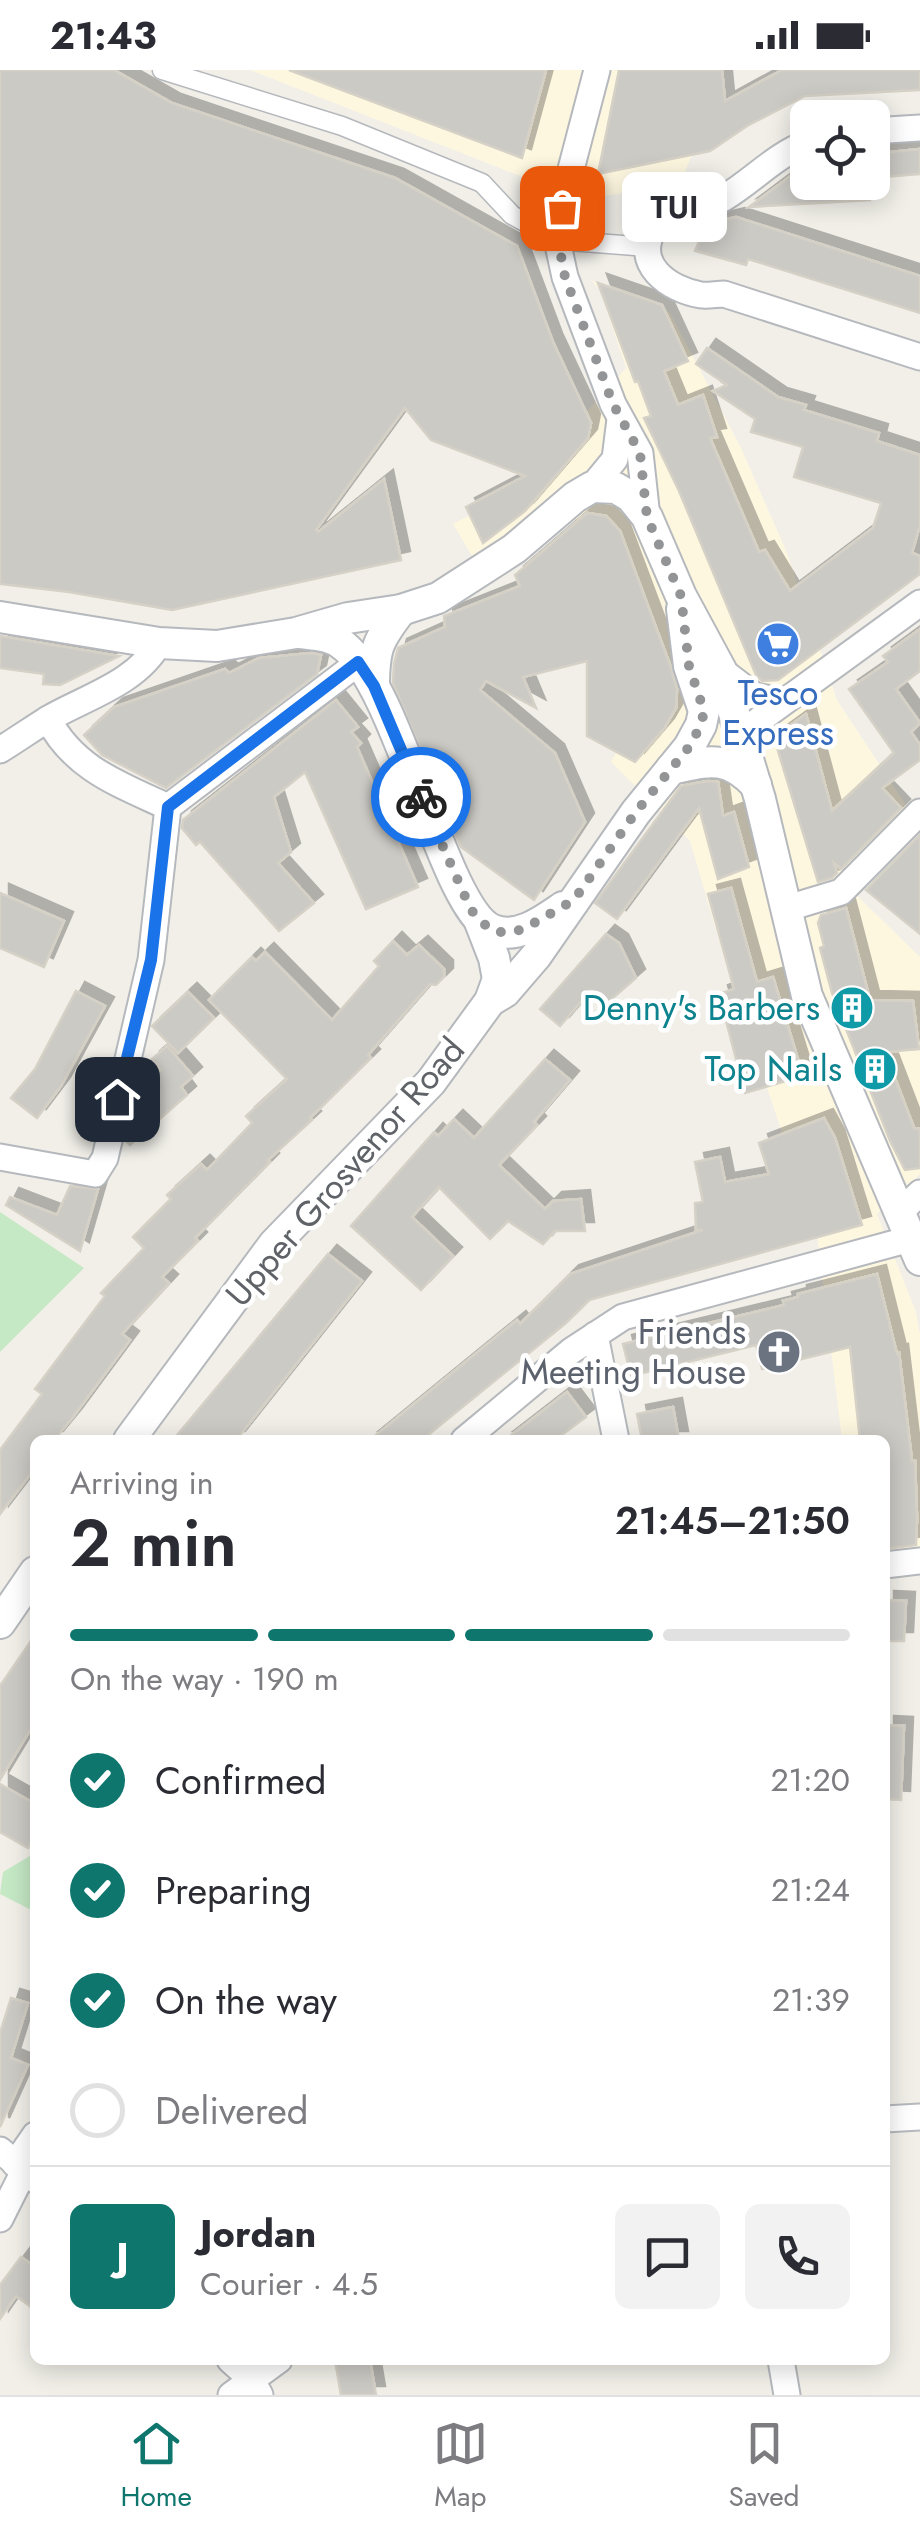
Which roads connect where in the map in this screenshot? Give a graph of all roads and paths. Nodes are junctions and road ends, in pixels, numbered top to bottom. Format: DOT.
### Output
graph roads {
  1 [pos="162,70"];
  2 [pos="597,70"];
  3 [pos="920,128"];
  4 [pos="890,130"];
  5 [pos="790,149"];
  6 [pos="558,240"];
  7 [pos="648,246"];
  8 [pos="920,358"];
  9 [pos="620,419"];
  10 [pos="592,487"];
  11 [pos="647,517"];
  12 [pos="681,596"];
  13 [pos="920,603"];
  14 [pos="401,610"];
  15 [pos="0,616"];
  16 [pos="296,632"];
  17 [pos="159,643"];
  18 [pos="721,670"];
  19 [pos="366,674"];
  20 [pos="781,702"];
  21 [pos="48,719"];
  22 [pos="740,734"];
  23 [pos="0,750"];
  24 [pos="671,769"];
  25 [pos="756,784"];
  26 [pos="168,807"];
  27 [pos="920,812"];
  28 [pos="574,900"];
  29 [pos="788,908"];
  30 [pos="480,922"];
  31 [pos="490,1001"];
  32 [pos="0,1157"];
  33 [pos="920,1193"];
  34 [pos="909,1238"];
  35 [pos="595,1334"];
  36 [pos="133,1435"];
  37 [pos="470,1435"];
  38 [pos="615,1435"];
  39 [pos="920,1562"];
  40 [pos="890,1565"];
  41 [pos="30,1579"];
  42 [pos="0,1624"];
  43 [pos="920,2118"];
  44 [pos="890,2119"];
  45 [pos="19,2166"];
  46 [pos="0,2219"];
  47 [pos="233,2365"];
  48 [pos="273,2365"];
  49 [pos="782,2365"];
  50 [pos="247,2390"];
  51 [pos="787,2395"];
  1 -- 6 [label="street"];
  2 -- 6 [label="street"];
  3 -- 4 [label="street"];
  5 -- 7 [label="street"];
  6 -- 7 [label="street"];
  6 -- 9 [label="street"];
  7 -- 8 [label="street"];
  9 -- 10 [label="street"];
  9 -- 11 [label="street"];
  10 -- 11 [label="street"];
  10 -- 14 [label="street"];
  11 -- 12 [label="street"];
  12 -- 18 [label="street"];
  12 -- 24 [label="street"];
  13 -- 20 [label="street"];
  14 -- 16 [label="street"];
  14 -- 19 [label="street"];
  15 -- 17 [label="street"];
  16 -- 17 [label="street"];
  16 -- 19 [label="street"];
  17 -- 21 [label="street"];
  18 -- 20 [label="street"];
  18 -- 22 [label="street"];
  19 -- 26 [label="street"];
  19 -- 30 [label="street"];
  20 -- 22 [label="street"];
  21 -- 23 [label="street"];
  21 -- 26 [label="street"];
  22 -- 24 [label="street, Upper Grosvenor Road"];
  22 -- 25 [label="street"];
  24 -- 25 [label="street"];
  24 -- 28 [label="street, Upper Grosvenor Road"];
  25 -- 29 [label="street"];
  26 -- 32 [label="street"];
  27 -- 29 [label="street"];
  28 -- 30 [label="street"];
  28 -- 31 [label="street, Upper Grosvenor Road"];
  29 -- 34 [label="street"];
  30 -- 31 [label="street"];
  31 -- 36 [label="street, Upper Grosvenor Road"];
  33 -- 34 [label="street"];
  34 -- 35 [label="street"];
  35 -- 37 [label="street"];
  35 -- 38 [label="street"];
  39 -- 40 [label="street"];
  41 -- 42 [label="street"];
  43 -- 44 [label="street"];
  45 -- 46 [label="street"];
  47 -- 50 [label="street"];
  48 -- 50 [label="street"];
  49 -- 51 [label="street"];
}
